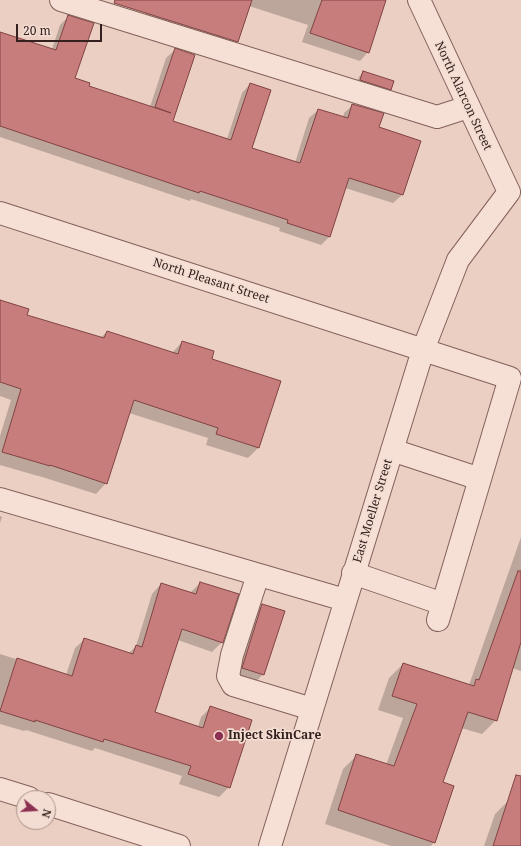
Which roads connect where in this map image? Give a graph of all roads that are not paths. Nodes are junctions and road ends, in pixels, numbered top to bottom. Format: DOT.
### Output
graph roads {
  1 [pos="61,0"];
  2 [pos="419,0"];
  3 [pos="468,107"];
  4 [pos="515,190"];
  5 [pos="0,213"];
  6 [pos="423,350"];
  7 [pos="516,375"];
  8 [pos="392,450"];
  9 [pos="480,479"];
  10 [pos="0,499"];
  11 [pos="353,573"];
  12 [pos="258,575"];
  13 [pos="345,600"];
  14 [pos="312,709"];
  15 [pos="0,789"];
  16 [pos="16,794"];
  17 [pos="56,807"];
  18 [pos="179,846"];
  19 [pos="270,846"];
  1 -- 3 [label="street"];
  2 -- 3 [label="street, North Alarcon Street"];
  3 -- 4 [label="street, North Alarcon Street"];
  4 -- 6 [label="street, East Moeller Street"];
  5 -- 6 [label="street, North Pleasant Street"];
  6 -- 7 [label="street, North Pleasant Street"];
  6 -- 8 [label="street, East Moeller Street"];
  7 -- 9 [label="street"];
  8 -- 9 [label="street"];
  8 -- 11 [label="street, East Moeller Street"];
  9 -- 11 [label="street"];
  10 -- 12 [label="street"];
  11 -- 13 [label="street, East Moeller Street"];
  12 -- 13 [label="street"];
  12 -- 14 [label="street"];
  13 -- 14 [label="street, East Moeller Street"];
  14 -- 19 [label="street, East Moeller Street"];
  15 -- 16 [label="street"];
  17 -- 18 [label="street"];
}
